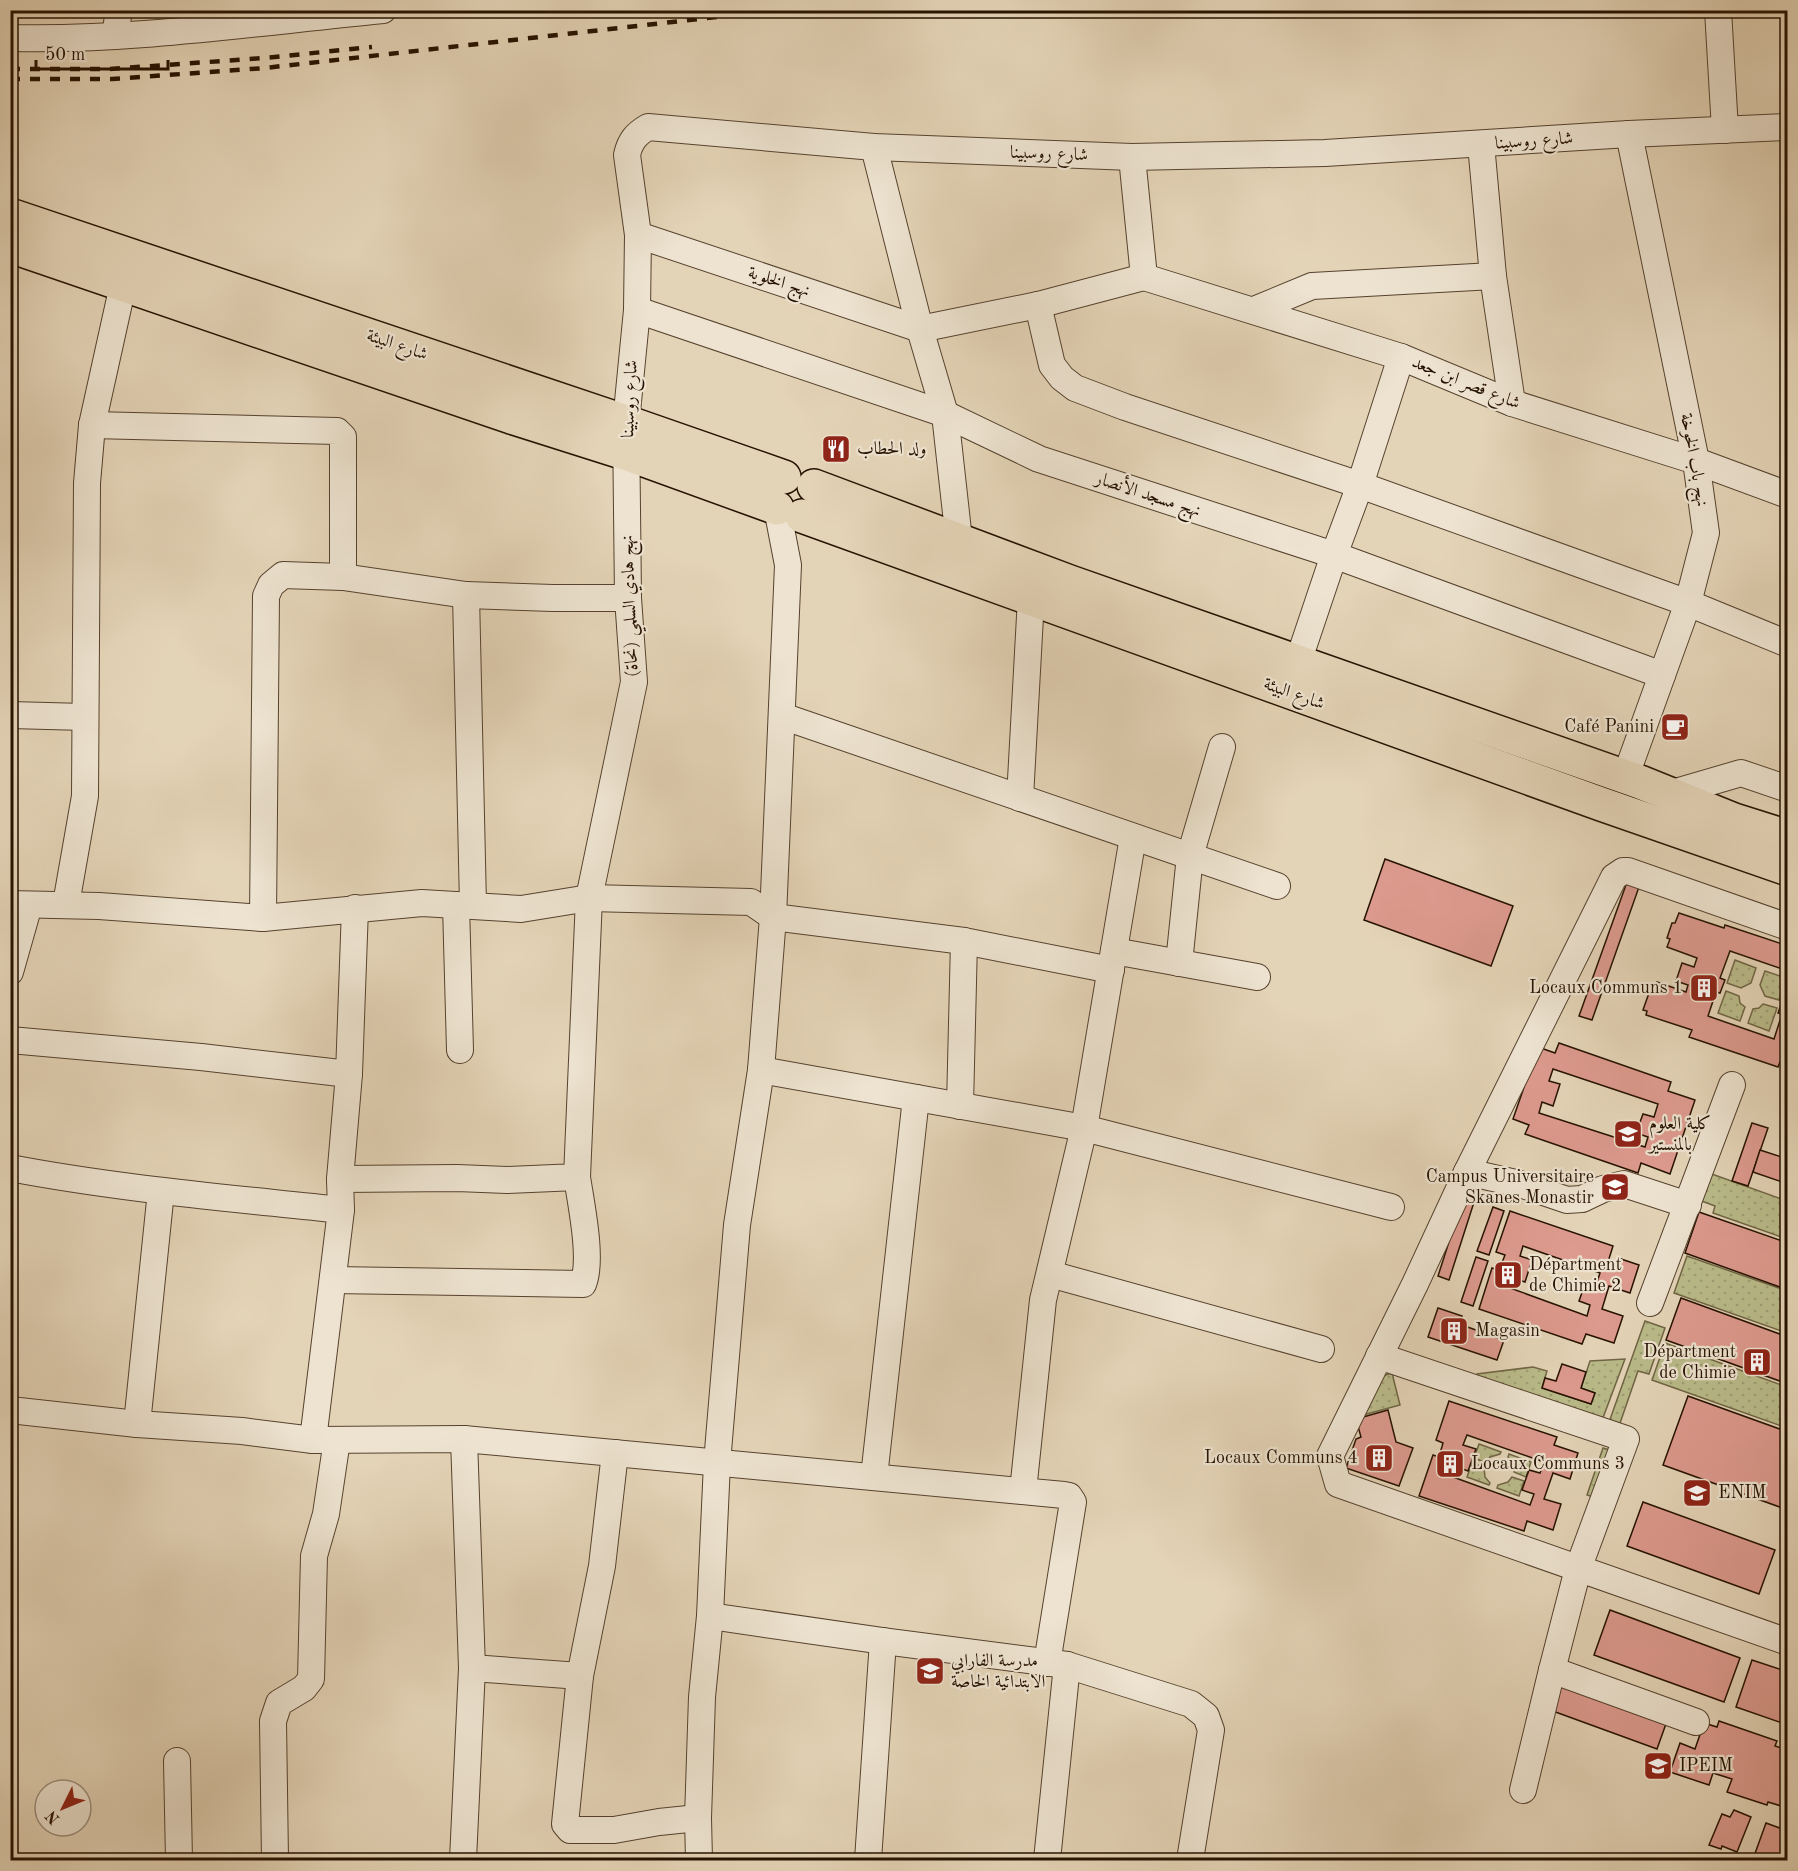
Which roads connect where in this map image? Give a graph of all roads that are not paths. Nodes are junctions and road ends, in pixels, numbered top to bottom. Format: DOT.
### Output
graph roads {
  1 [pos="119,10"];
  2 [pos="382,10"];
  3 [pos="1718,10"];
  4 [pos="273,17"];
  5 [pos="115,36"];
  6 [pos="10,38"];
  7 [pos="1788,127"];
  8 [pos="1725,130"];
  9 [pos="1629,134"];
  10 [pos="1481,144"];
  11 [pos="874,147"];
  12 [pos="1132,157"];
  13 [pos="10,215"];
  14 [pos="638,235"];
  15 [pos="10,246"];
  16 [pos="1493,276"];
  17 [pos="1144,277"];
  18 [pos="123,285"];
  19 [pos="1038,305"];
  20 [pos="637,310"];
  21 [pos="1254,310"];
  22 [pos="920,329"];
  23 [pos="1401,357"];
  24 [pos="1512,404"];
  25 [pos="945,414"];
  26 [pos="626,422"];
  27 [pos="92,425"];
  28 [pos="628,454"];
  29 [pos="1696,461"];
  30 [pos="1360,485"];
  31 [pos="1788,495"];
  32 [pos="794,497"];
  33 [pos="959,540"];
  34 [pos="1334,555"];
  35 [pos="343,577"];
  36 [pos="466,595"];
  37 [pos="628,598"];
  38 [pos="1030,598"];
  39 [pos="1688,603"];
  40 [pos="1788,644"];
  41 [pos="1298,662"];
  42 [pos="1662,675"];
  43 [pos="10,715"];
  44 [pos="782,716"];
  45 [pos="85,717"];
  46 [pos="1222,747"];
  47 [pos="1636,782"];
  48 [pos="1788,789"];
  49 [pos="1020,798"];
  50 [pos="1601,804"];
  51 [pos="1632,814"];
  52 [pos="1133,837"];
  53 [pos="1788,837"];
  54 [pos="1190,856"];
  55 [pos="1788,869"];
  56 [pos="1277,886"];
  57 [pos="589,898"];
  58 [pos="66,904"];
  59 [pos="20,905"];
  60 [pos="465,905"];
  61 [pos="355,908"];
  62 [pos="773,917"];
  63 [pos="263,918"];
  64 [pos="1788,927"];
  65 [pos="964,941"];
  66 [pos="1112,960"];
  67 [pos="1179,963"];
  68 [pos="10,972"];
  69 [pos="1257,977"];
  70 [pos="10,1040"];
  71 [pos="460,1050"];
  72 [pos="761,1070"];
  73 [pos="349,1074"];
  74 [pos="1731,1084"];
  75 [pos="916,1098"];
  76 [pos="960,1106"];
  77 [pos="1084,1128"];
  78 [pos="10,1168"];
  79 [pos="1467,1172"];
  80 [pos="577,1177"];
  81 [pos="340,1179"];
  82 [pos="161,1191"];
  83 [pos="1688,1205"];
  84 [pos="1391,1207"];
  85 [pos="341,1210"];
  86 [pos="1050,1274"];
  87 [pos="333,1280"];
  88 [pos="1650,1303"];
  89 [pos="1321,1349"];
  90 [pos="1379,1356"];
  91 [pos="10,1410"];
  92 [pos="137,1424"];
  93 [pos="464,1439"];
  94 [pos="325,1440"];
  95 [pos="615,1453"];
  96 [pos="717,1463"];
  97 [pos="874,1477"];
  98 [pos="1023,1491"];
  99 [pos="1578,1569"];
  100 [pos="710,1616"];
  101 [pos="883,1641"];
  102 [pos="1788,1642"];
  103 [pos="1057,1664"];
  104 [pos="472,1668"];
  105 [pos="1552,1670"];
  106 [pos="580,1676"];
  107 [pos="1696,1722"];
  108 [pos="177,1761"];
  109 [pos="1523,1790"];
  110 [pos="698,1818"];
  111 [pos="180,1860"];
  112 [pos="275,1860"];
  113 [pos="463,1860"];
  114 [pos="699,1860"];
  115 [pos="868,1860"];
  116 [pos="1047,1860"];
  117 [pos="1190,1860"];
  1 -- 5 [label="street"];
  2 -- 4 [label="street"];
  3 -- 8 [label="street"];
  4 -- 5 [label="street"];
  5 -- 6 [label="street"];
  7 -- 8 [label="street, شارع روسبينا"];
  8 -- 9 [label="street, شارع روسبينا"];
  9 -- 10 [label="street, شارع روسبينا"];
  9 -- 29 [label="street, نهج باب الخوخة"];
  10 -- 12 [label="street, شارع روسبينا"];
  10 -- 16 [label="street"];
  11 -- 12 [label="street, شارع روسبينا"];
  11 -- 14 [label="street, شارع روسبينا"];
  11 -- 22 [label="street"];
  12 -- 17 [label="street"];
  13 -- 26 [label="main road, شارع البيئة"];
  14 -- 20 [label="street, شارع روسبينا"];
  14 -- 22 [label="street, نهج الخلوية"];
  15 -- 18 [label="main road, شارع البيئة"];
  16 -- 21 [label="street"];
  16 -- 24 [label="street"];
  17 -- 19 [label="street"];
  17 -- 21 [label="street, شارع قصر ابن جعد"];
  18 -- 27 [label="street"];
  18 -- 28 [label="main road, شارع البيئة"];
  19 -- 22 [label="street"];
  19 -- 30 [label="street"];
  20 -- 25 [label="street, نهج مسجد الأنصار"];
  20 -- 26 [label="street, شارع روسبينا"];
  21 -- 23 [label="street, شارع قصر ابن جعد"];
  22 -- 25 [label="street"];
  23 -- 24 [label="street, شارع قصر ابن جعد"];
  23 -- 30 [label="street"];
  24 -- 29 [label="street, شارع قصر ابن جعد"];
  25 -- 33 [label="street"];
  25 -- 34 [label="street, نهج مسجد الأنصار"];
  26 -- 28 [label="street, شارع روسبينا"];
  26 -- 32 [label="main road, شارع البيئة"];
  27 -- 35 [label="street"];
  27 -- 45 [label="street"];
  28 -- 32 [label="main road, شارع البيئة"];
  28 -- 37 [label="street, نهج هادي السلمي (نحاة)"];
  29 -- 31 [label="street, شارع قصر ابن جعد"];
  29 -- 39 [label="street, نهج باب الخوخة"];
  30 -- 34 [label="street"];
  30 -- 39 [label="street"];
  32 -- 33 [label="main road, شارع البيئة"];
  32 -- 38 [label="main road, شارع البيئة"];
  32 -- 44 [label="street"];
  33 -- 41 [label="main road, شارع البيئة"];
  34 -- 41 [label="street"];
  34 -- 42 [label="street, نهج مسجد الأنصار"];
  35 -- 36 [label="street"];
  35 -- 63 [label="street"];
  36 -- 37 [label="street"];
  36 -- 60 [label="street"];
  37 -- 57 [label="street, نهج هادي السلمي (نحاة)"];
  38 -- 49 [label="street"];
  38 -- 50 [label="main road, شارع البيئة"];
  39 -- 40 [label="street"];
  39 -- 42 [label="street, نهج باب الخوخة"];
  41 -- 47 [label="main road, شارع البيئة"];
  42 -- 47 [label="street, نهج باب الخوخة"];
  43 -- 45 [label="street"];
  44 -- 49 [label="street"];
  44 -- 62 [label="street"];
  45 -- 58 [label="street"];
  46 -- 54 [label="street"];
  47 -- 48 [label="street"];
  47 -- 50 [label="main road"];
  47 -- 51 [label="main road"];
  47 -- 53 [label="main road, شارع البيئة"];
  49 -- 52 [label="street"];
  50 -- 51 [label="main road, شارع البيئة"];
  51 -- 55 [label="main road, شارع البيئة"];
  52 -- 54 [label="street"];
  52 -- 66 [label="street"];
  54 -- 56 [label="street"];
  54 -- 67 [label="street"];
  57 -- 60 [label="street"];
  57 -- 62 [label="street"];
  57 -- 80 [label="street, نهج هادي السلمي (نحاة)"];
  58 -- 59 [label="street"];
  58 -- 63 [label="street"];
  59 -- 68 [label="street"];
  60 -- 61 [label="street"];
  60 -- 71 [label="street"];
  61 -- 63 [label="street"];
  61 -- 73 [label="street"];
  62 -- 65 [label="street"];
  62 -- 72 [label="street"];
  64 -- 79 [label="street"];
  65 -- 66 [label="street"];
  65 -- 76 [label="street"];
  66 -- 67 [label="street"];
  66 -- 77 [label="street"];
  67 -- 69 [label="street"];
  70 -- 73 [label="street"];
  72 -- 75 [label="street"];
  72 -- 96 [label="street"];
  73 -- 81 [label="street"];
  74 -- 83 [label="street"];
  75 -- 76 [label="street"];
  75 -- 97 [label="street"];
  76 -- 77 [label="street"];
  77 -- 84 [label="street"];
  77 -- 86 [label="street"];
  78 -- 82 [label="street"];
  79 -- 83 [label="street"];
  79 -- 90 [label="street"];
  80 -- 81 [label="street"];
  80 -- 87 [label="street, نهج هادي السلمي (نحاة)"];
  81 -- 85 [label="street"];
  82 -- 85 [label="street"];
  82 -- 92 [label="street"];
  83 -- 88 [label="street"];
  85 -- 87 [label="street"];
  86 -- 89 [label="street"];
  86 -- 98 [label="street"];
  87 -- 94 [label="street"];
  90 -- 99 [label="street"];
  90 -- 99 [label="street"];
  91 -- 92 [label="street"];
  92 -- 94 [label="street"];
  93 -- 94 [label="street"];
  93 -- 95 [label="street"];
  93 -- 104 [label="street"];
  94 -- 112 [label="street"];
  95 -- 96 [label="street"];
  95 -- 106 [label="street"];
  96 -- 97 [label="street"];
  96 -- 100 [label="street"];
  97 -- 98 [label="street"];
  98 -- 103 [label="street"];
  99 -- 102 [label="street"];
  99 -- 105 [label="street"];
  100 -- 101 [label="street"];
  100 -- 110 [label="street"];
  101 -- 103 [label="street"];
  101 -- 115 [label="street"];
  103 -- 116 [label="street"];
  103 -- 117 [label="street"];
  104 -- 106 [label="street"];
  104 -- 113 [label="street"];
  105 -- 107 [label="street"];
  105 -- 109 [label="street"];
  106 -- 110 [label="street"];
  108 -- 111 [label="street"];
  110 -- 114 [label="street"];
}
